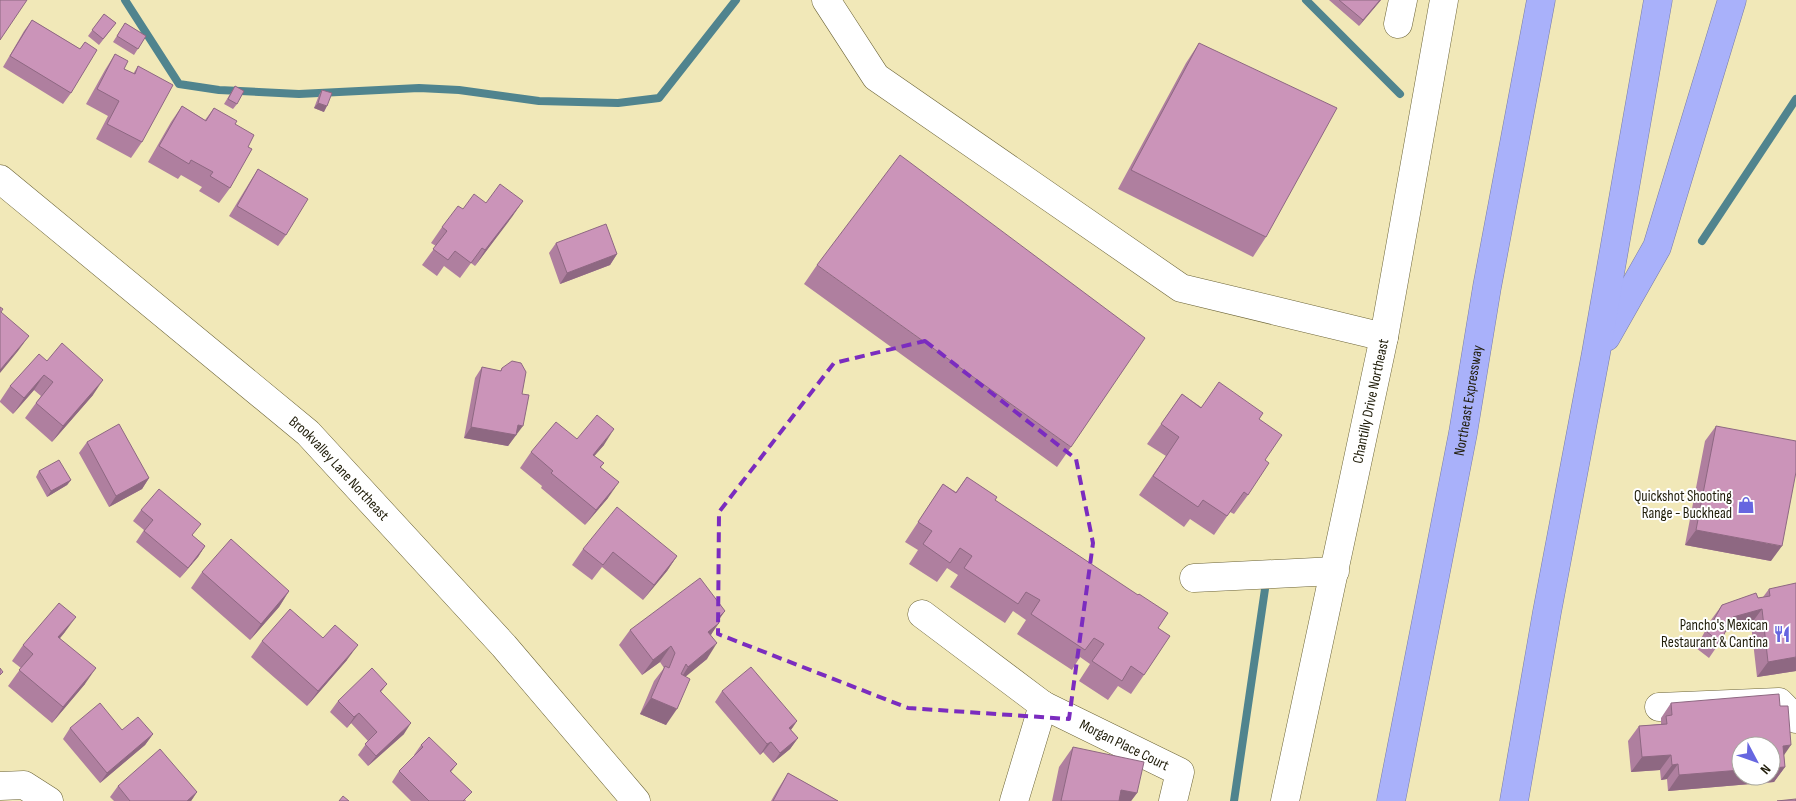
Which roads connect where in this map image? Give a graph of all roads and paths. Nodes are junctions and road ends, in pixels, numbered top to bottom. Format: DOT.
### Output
graph roads {
  1 [pos="826,0"];
  2 [pos="1444,0"];
  3 [pos="1541,0"];
  4 [pos="1658,0"];
  5 [pos="1732,0"];
  6 [pos="0,179"];
  7 [pos="1384,337"];
  8 [pos="1596,353"];
  9 [pos="1335,571"];
  10 [pos="1194,578"];
  11 [pos="922,614"];
  12 [pos="1043,705"];
  13 [pos="1659,707"];
  14 [pos="1796,720"];
  15 [pos="0,786"];
  16 [pos="49,801"];
  17 [pos="636,801"];
  18 [pos="1014,801"];
  19 [pos="1173,801"];
  20 [pos="1286,801"];
  21 [pos="1391,801"];
  22 [pos="1514,801"];
  1 -- 7 [label="street"];
  2 -- 7 [label="street, Chantilly Drive Northeast"];
  3 -- 21 [label="highway, Northeast Expressway"];
  4 -- 8 [label="highway"];
  5 -- 8 [label="highway"];
  6 -- 17 [label="street, Brookvalley Lane Northeast"];
  7 -- 9 [label="street, Chantilly Drive Northeast"];
  8 -- 22 [label="highway"];
  9 -- 10 [label="street"];
  9 -- 20 [label="street, Chantilly Drive Northeast"];
  11 -- 12 [label="street, Morgan Place Court"];
  12 -- 18 [label="street"];
  12 -- 19 [label="street, Morgan Place Court"];
  13 -- 14 [label="street"];
  15 -- 16 [label="street"];
}
